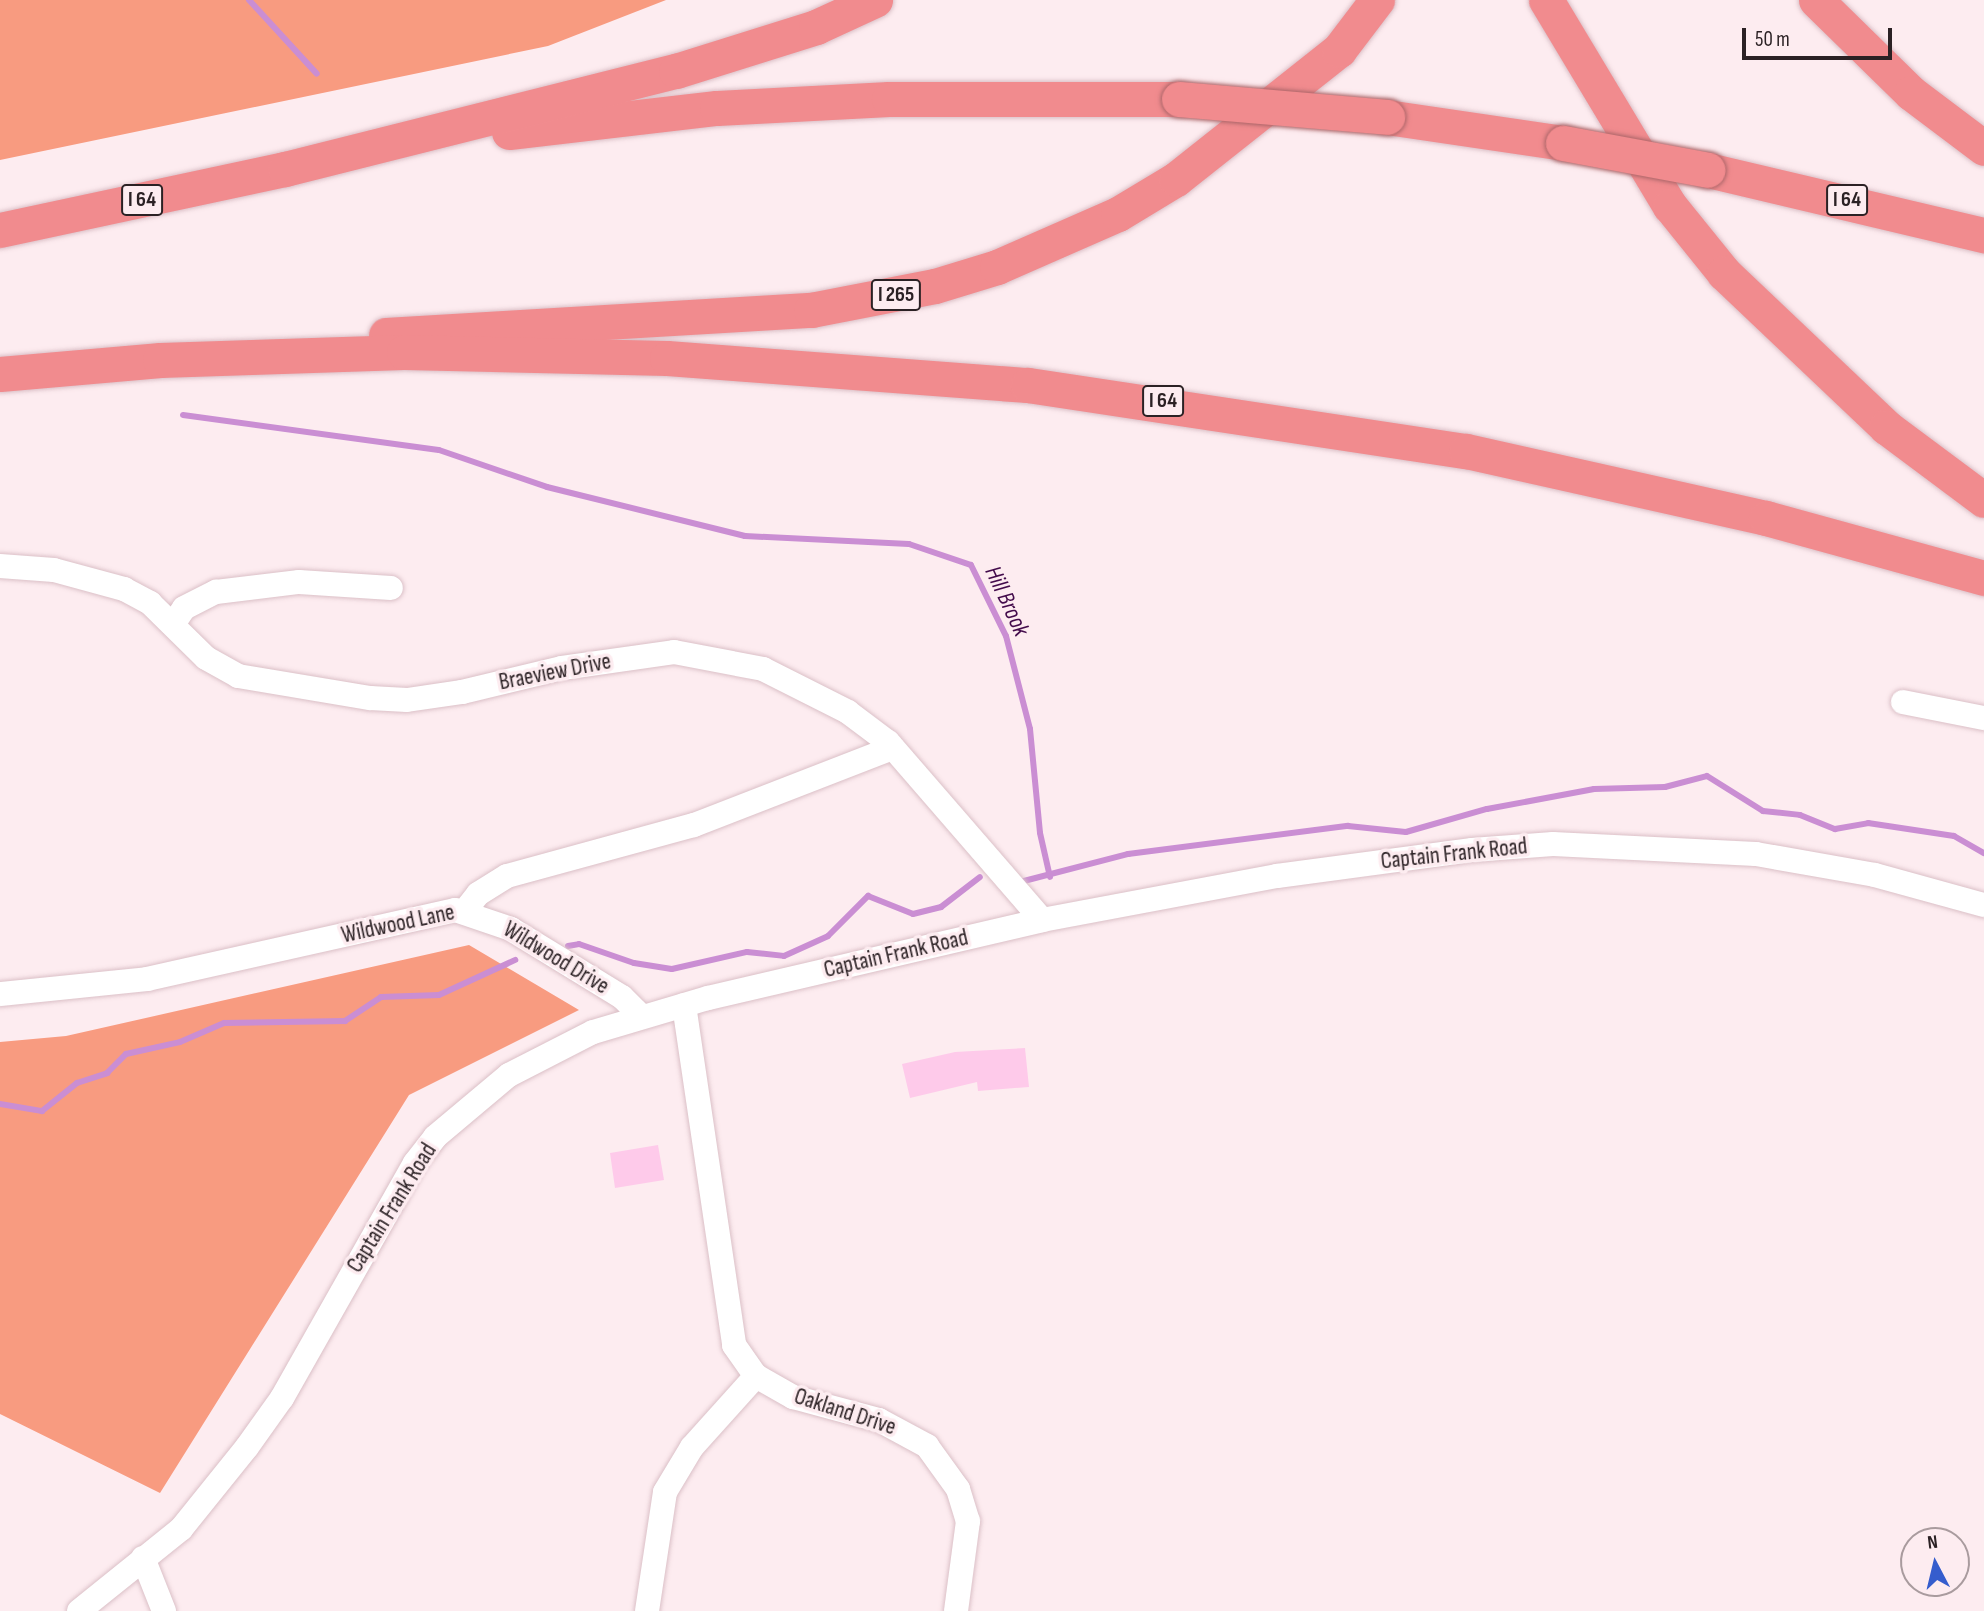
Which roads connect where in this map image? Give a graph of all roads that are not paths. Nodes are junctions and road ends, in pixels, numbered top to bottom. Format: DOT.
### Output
graph roads {
  1 [pos="875,0"];
  2 [pos="1377,0"];
  3 [pos="1546,0"];
  4 [pos="1816,0"];
  5 [pos="1984,148"];
  6 [pos="285,169"];
  7 [pos="0,230"];
  8 [pos="1984,235"];
  9 [pos="325,353"];
  10 [pos="0,374"];
  11 [pos="1984,500"];
  12 [pos="0,566"];
  13 [pos="1984,578"];
  14 [pos="391,588"];
  15 [pos="173,624"];
  16 [pos="1903,702"];
  17 [pos="1984,718"];
  18 [pos="893,748"];
  19 [pos="1984,905"];
  20 [pos="464,912"];
  21 [pos="1042,920"];
  22 [pos="0,994"];
  23 [pos="684,1005"];
  24 [pos="641,1016"];
  25 [pos="756,1376"];
  26 [pos="143,1558"];
  27 [pos="79,1611"];
  28 [pos="164,1611"];
  29 [pos="647,1611"];
  30 [pos="956,1611"];
  1 -- 6 [label="highway"];
  2 -- 9 [label="highway, I 265"];
  3 -- 11 [label="highway"];
  4 -- 5 [label="highway"];
  6 -- 7 [label="highway, I 64"];
  6 -- 8 [label="highway, I 64, bridge"];
  9 -- 10 [label="highway, I 64"];
  9 -- 13 [label="highway, I 64"];
  12 -- 15 [label="street, Braeview Drive"];
  14 -- 15 [label="street"];
  15 -- 18 [label="street, Braeview Drive"];
  16 -- 17 [label="street"];
  18 -- 20 [label="street, Wildwood Lane"];
  18 -- 21 [label="street, Braeview Drive"];
  19 -- 21 [label="street, Captain Frank Road"];
  20 -- 22 [label="street, Wildwood Lane"];
  20 -- 24 [label="street, Wildwood Drive"];
  21 -- 23 [label="street, Captain Frank Road"];
  23 -- 24 [label="street, Captain Frank Road"];
  23 -- 25 [label="street, Oakland Drive"];
  24 -- 26 [label="street, Captain Frank Road"];
  25 -- 29 [label="street"];
  25 -- 30 [label="street, Oakland Drive"];
  26 -- 27 [label="street, Captain Frank Road"];
  26 -- 28 [label="street"];
}
